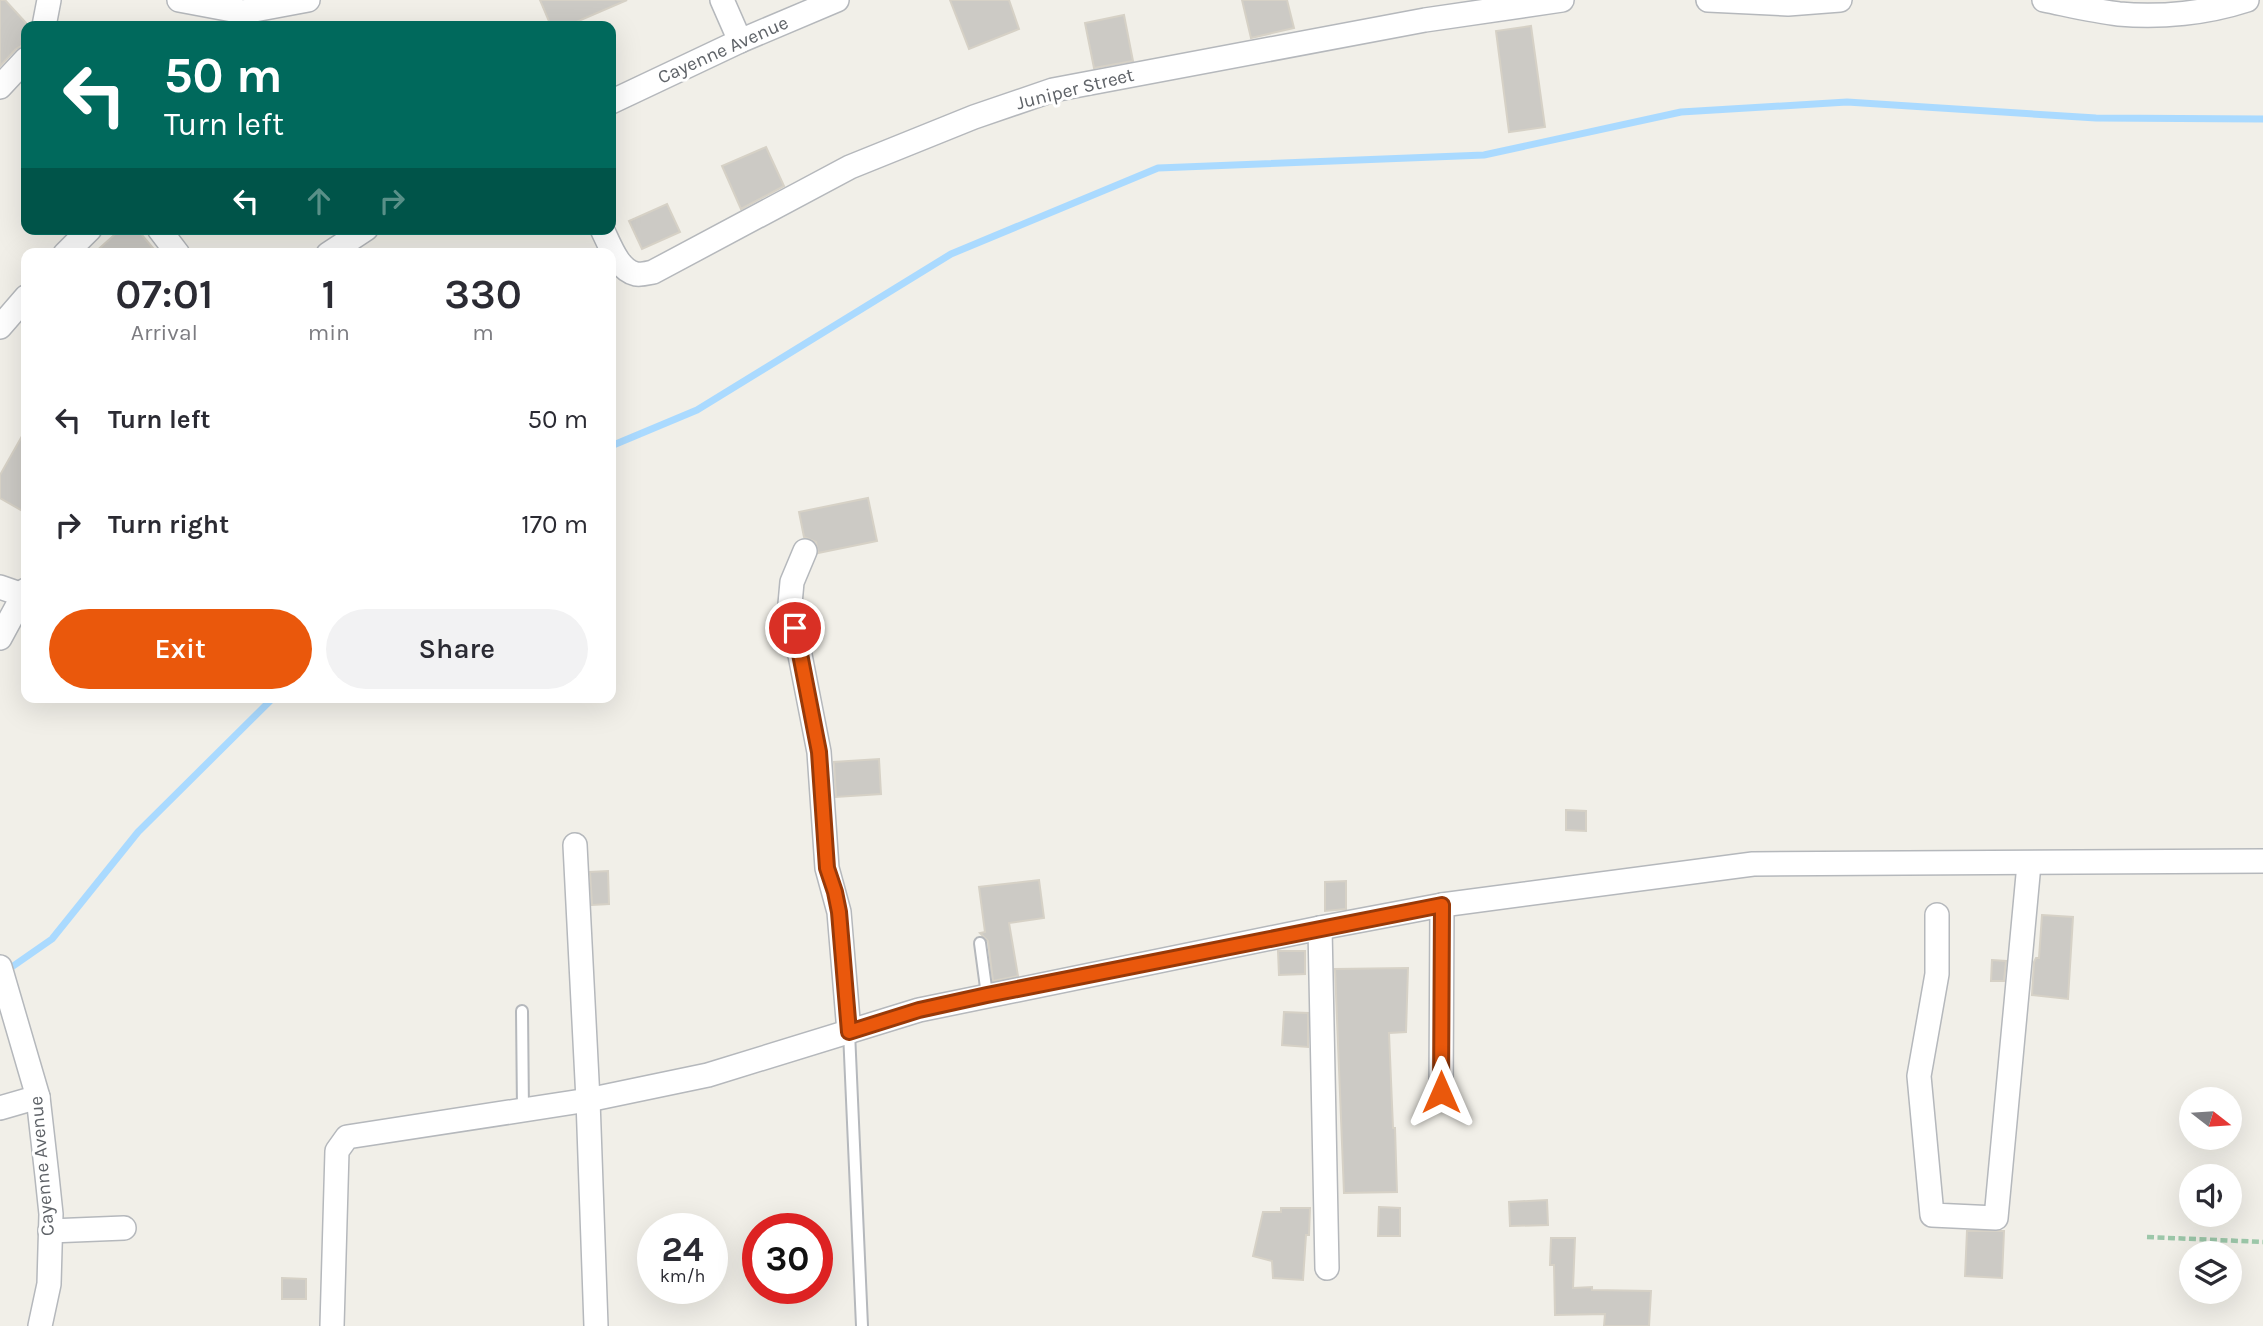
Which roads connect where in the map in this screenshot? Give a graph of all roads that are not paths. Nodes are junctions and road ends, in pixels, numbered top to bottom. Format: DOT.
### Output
graph roads {
  1 [pos="49,0"];
  2 [pos="178,0"];
  3 [pos="309,0"];
  4 [pos="722,0"];
  5 [pos="837,0"];
  6 [pos="1562,0"];
  7 [pos="1708,0"];
  8 [pos="1840,0"];
  9 [pos="2247,0"];
  10 [pos="2054,1"];
  11 [pos="2196,6"];
  12 [pos="1423,10"];
  13 [pos="244,19"];
  14 [pos="45,21"];
  15 [pos="740,41"];
  16 [pos="21,64"];
  17 [pos="0,87"];
  18 [pos="616,100"];
  19 [pos="84,235"];
  20 [pos="357,235"];
  21 [pos="71,248"];
  22 [pos="337,248"];
  23 [pos="616,257"];
  24 [pos="21,303"];
  25 [pos="0,327"];
  26 [pos="805,551"];
  27 [pos="0,587"];
  28 [pos="21,591"];
  29 [pos="21,599"];
  30 [pos="0,638"];
  31 [pos="575,845"];
  32 [pos="2263,861"];
  33 [pos="2029,864"];
  34 [pos="1442,905"];
  35 [pos="1937,915"];
  36 [pos="1320,928"];
  37 [pos="980,943"];
  38 [pos="0,967"];
  39 [pos="987,995"];
  40 [pos="522,1012"];
  41 [pos="849,1032"];
  42 [pos="1441,1092"];
  43 [pos="38,1097"];
  44 [pos="588,1100"];
  45 [pos="0,1108"];
  46 [pos="523,1110"];
  47 [pos="124,1228"];
  48 [pos="50,1231"];
  49 [pos="1327,1268"];
  50 [pos="40,1326"];
  51 [pos="332,1326"];
  52 [pos="596,1326"];
  53 [pos="862,1326"];
  1 -- 14 [label="street"];
  2 -- 13 [label="street"];
  3 -- 13 [label="street"];
  4 -- 15 [label="street"];
  5 -- 15 [label="street, Cayenne Avenue"];
  6 -- 12 [label="street, Juniper Street"];
  7 -- 8 [label="street"];
  9 -- 11 [label="street"];
  10 -- 11 [label="street"];
  12 -- 23 [label="street, Juniper Street"];
  15 -- 18 [label="street, Cayenne Avenue"];
  16 -- 17 [label="street"];
  19 -- 21 [label="street"];
  20 -- 22 [label="street"];
  24 -- 25 [label="street"];
  26 -- 41 [label="street"];
  27 -- 28 [label="street"];
  29 -- 30 [label="street"];
  31 -- 44 [label="street"];
  32 -- 33 [label="street"];
  33 -- 34 [label="street"];
  33 -- 35 [label="street"];
  34 -- 36 [label="street"];
  34 -- 42 [label="street"];
  36 -- 39 [label="street"];
  36 -- 49 [label="street"];
  37 -- 39 [label="lane"];
  38 -- 43 [label="street, Cayenne Avenue"];
  39 -- 41 [label="street"];
  40 -- 46 [label="lane"];
  41 -- 44 [label="street"];
  41 -- 53 [label="lane"];
  43 -- 45 [label="street"];
  43 -- 48 [label="street, Cayenne Avenue"];
  44 -- 46 [label="street"];
  44 -- 52 [label="street"];
  46 -- 51 [label="street"];
  47 -- 48 [label="street"];
  48 -- 50 [label="street, Cayenne Avenue"];
}
